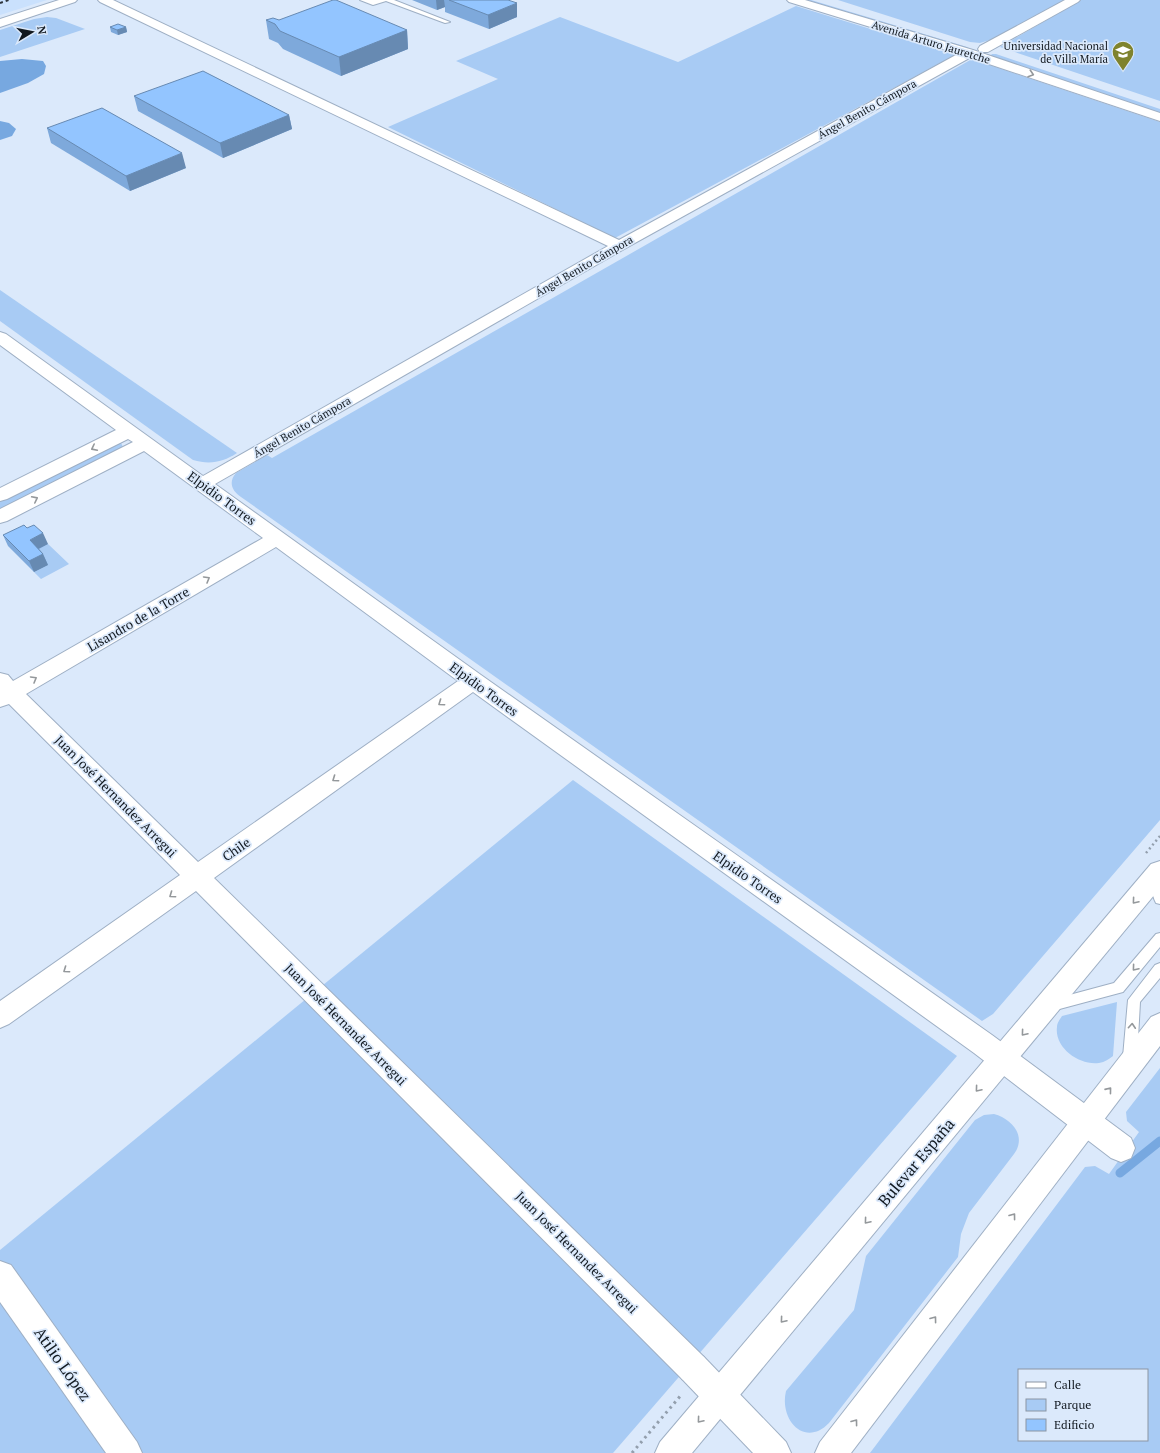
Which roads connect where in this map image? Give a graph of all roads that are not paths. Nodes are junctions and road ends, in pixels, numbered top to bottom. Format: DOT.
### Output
graph roads {
  1 [pos="71,0"];
  2 [pos="104,0"];
  3 [pos="363,0"];
  4 [pos="384,0"];
  5 [pos="390,0"];
  6 [pos="793,0"];
  7 [pos="821,0"];
  8 [pos="1074,0"];
  9 [pos="447,22"];
  10 [pos="0,23"];
  11 [pos="976,52"];
  12 [pos="1160,107"];
  13 [pos="1160,117"];
  14 [pos="619,246"];
  15 [pos="3,344"];
  16 [pos="137,437"];
  17 [pos="202,484"];
  18 [pos="0,495"];
  19 [pos="0,517"];
  20 [pos="277,538"];
  21 [pos="473,681"];
  22 [pos="4,691"];
  23 [pos="197,876"];
  24 [pos="1159,882"];
  25 [pos="1160,938"];
  26 [pos="1160,969"];
  27 [pos="1047,1006"];
  28 [pos="0,1016"];
  29 [pos="1160,1025"];
  30 [pos="1003,1059"];
  31 [pos="1129,1065"];
  32 [pos="1085,1121"];
  33 [pos="1121,1148"];
  34 [pos="0,1276"];
  35 [pos="719,1396"];
  36 [pos="126,1453"];
  37 [pos="672,1453"];
  38 [pos="775,1453"];
  39 [pos="831,1453"];
  1 -- 10 [label="street"];
  2 -- 14 [label="street"];
  3 -- 4 [label="lane"];
  5 -- 9 [label="lane"];
  6 -- 11 [label="street, Avenida Arturo Jauretche"];
  7 -- 11 [label="street, Avenida Arturo Jauretche"];
  8 -- 11 [label="street, Ángel Benito Cámpora"];
  11 -- 12 [label="street, Avenida Arturo Jauretche"];
  11 -- 13 [label="street, Avenida Arturo Jauretche, one-way"];
  11 -- 14 [label="street, Ángel Benito Cámpora"];
  14 -- 17 [label="street, Ángel Benito Cámpora"];
  15 -- 16 [label="street, Elpidio Torres"];
  16 -- 17 [label="street, Elpidio Torres"];
  16 -- 18 [label="street, one-way"];
  19 -- 16 [label="street, one-way"];
  17 -- 20 [label="street, Elpidio Torres"];
  20 -- 21 [label="street, Elpidio Torres"];
  22 -- 20 [label="street, Lisandro de la Torre, one-way"];
  21 -- 23 [label="street, Chile, one-way"];
  21 -- 30 [label="street, Elpidio Torres"];
  22 -- 23 [label="street, Juan José Hernandez Arregui"];
  23 -- 28 [label="street, Chile, one-way"];
  23 -- 35 [label="street, Juan José Hernandez Arregui"];
  24 -- 27 [label="street, Bulevar España, one-way"];
  25 -- 27 [label="lane, one-way"];
  31 -- 26 [label="lane, one-way"];
  27 -- 30 [label="street, Bulevar España, one-way"];
  29 -- 31 [label="street"];
  30 -- 32 [label="street, Elpidio Torres"];
  30 -- 35 [label="street, Bulevar España, one-way"];
  32 -- 31 [label="street, one-way"];
  32 -- 33 [label="street, Elpidio Torres"];
  39 -- 32 [label="street, one-way"];
  34 -- 36 [label="street, Atilio López"];
  35 -- 37 [label="street, Bulevar España, one-way"];
  35 -- 38 [label="street, Juan José Hernandez Arregui"];
}
